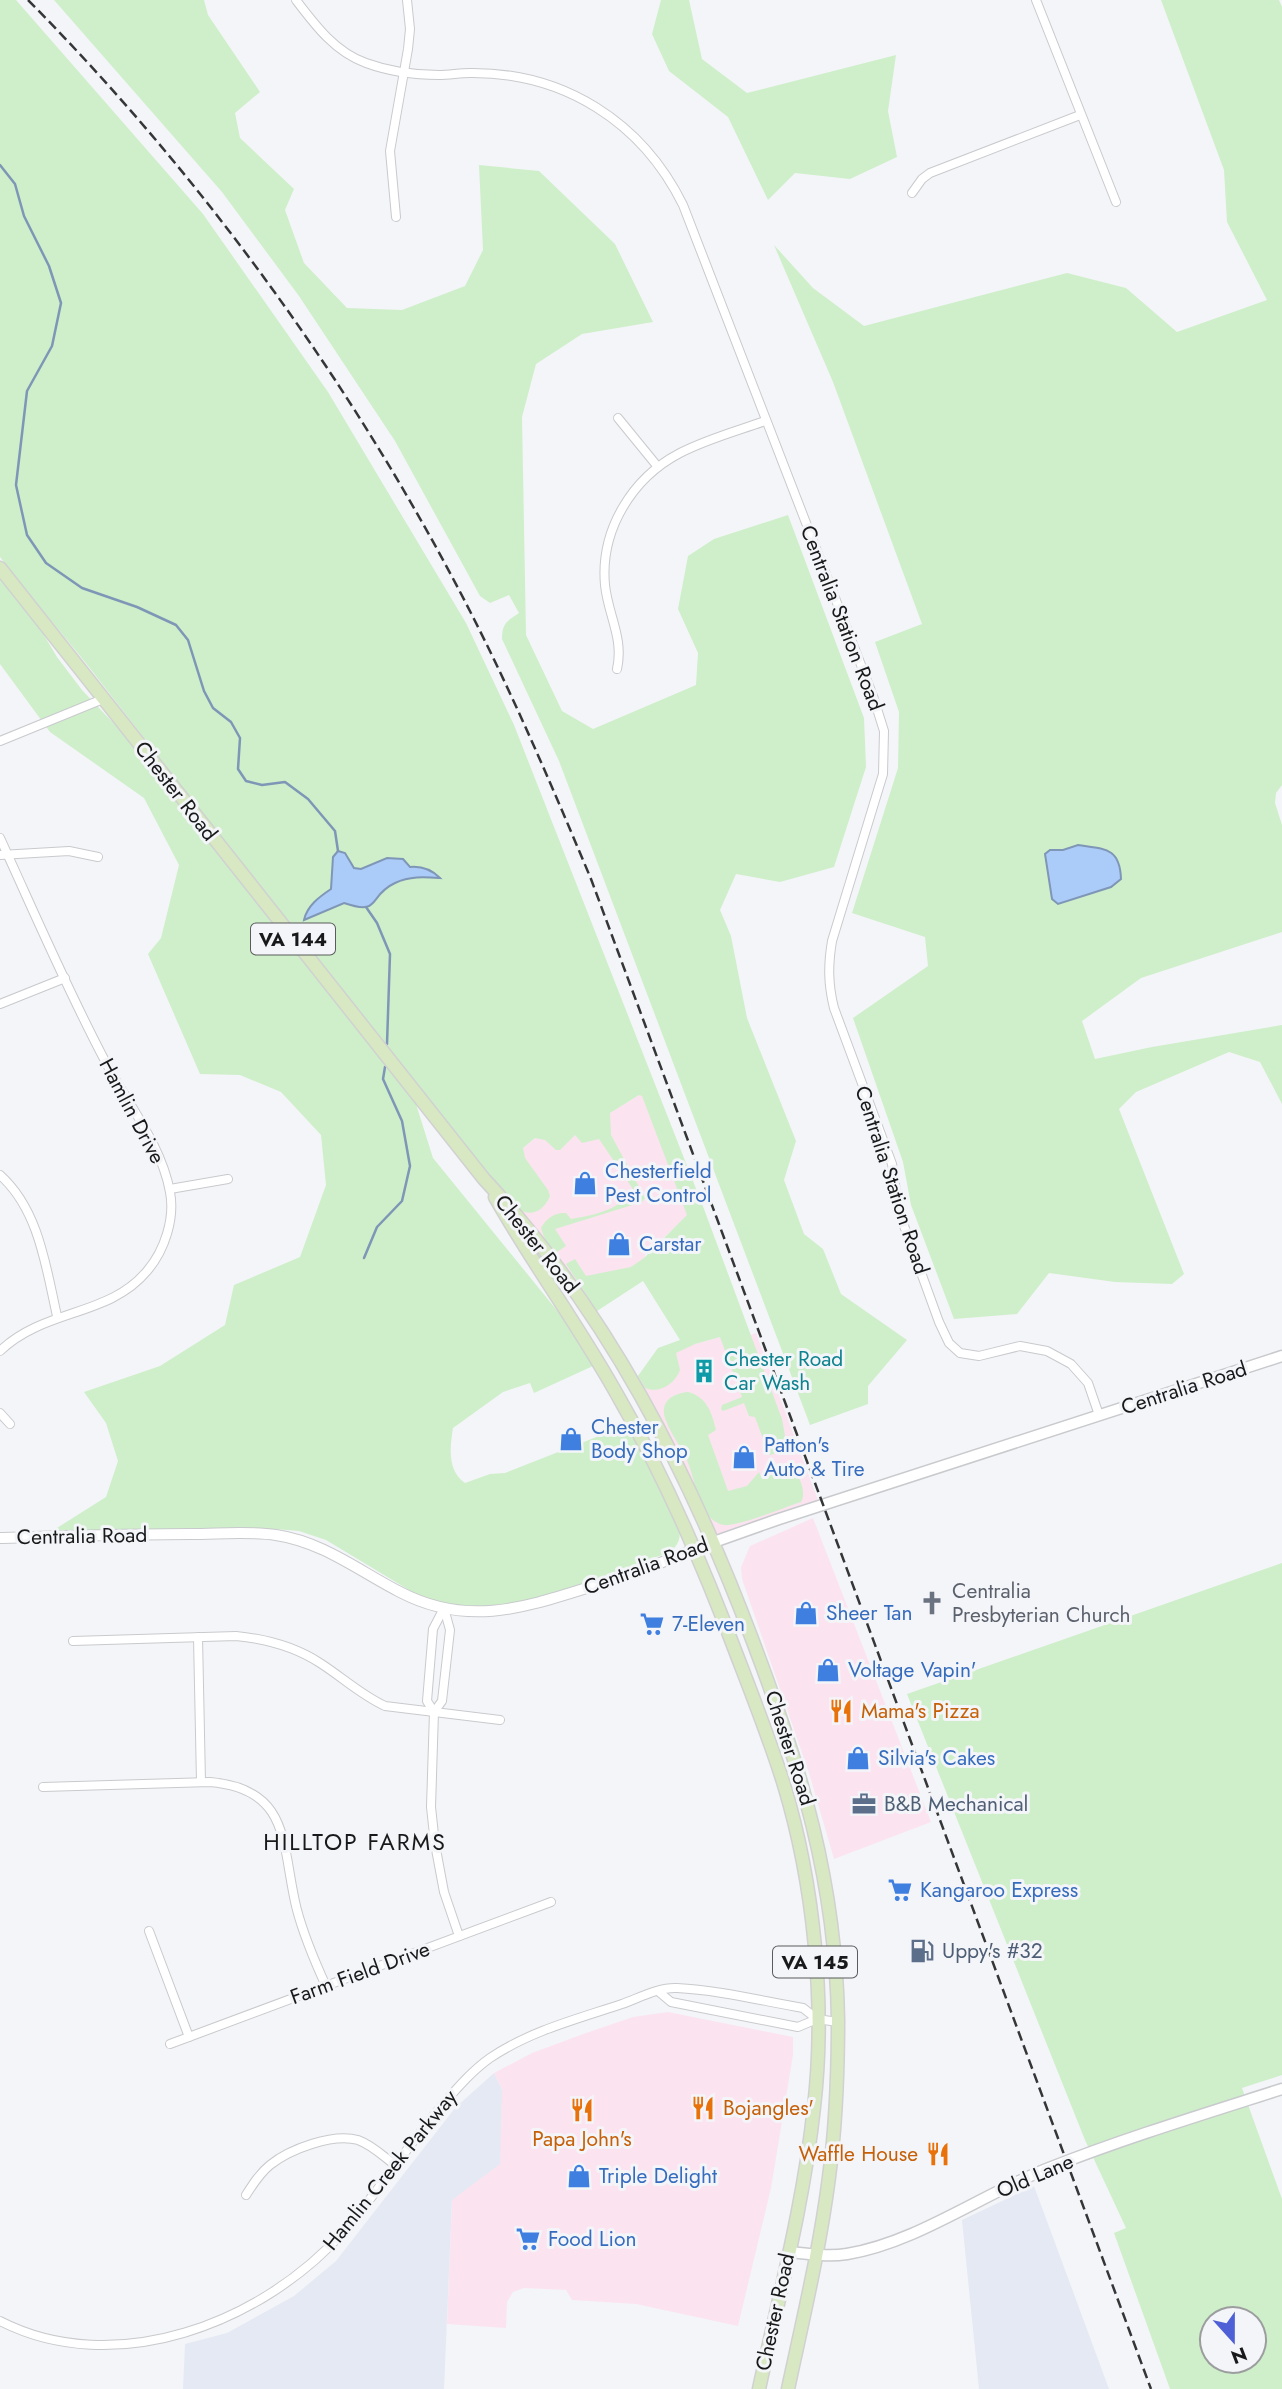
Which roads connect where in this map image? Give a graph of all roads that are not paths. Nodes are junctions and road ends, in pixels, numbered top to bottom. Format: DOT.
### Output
graph roads {
  1 [pos="296,0"];
  2 [pos="407,0"];
  3 [pos="1035,0"];
  4 [pos="404,72"];
  5 [pos="1080,115"];
  6 [pos="912,193"];
  7 [pos="1115,202"];
  8 [pos="396,217"];
  9 [pos="618,418"];
  10 [pos="765,421"];
  11 [pos="658,467"];
  12 [pos="0,568"];
  13 [pos="617,669"];
  14 [pos="103,699"];
  15 [pos="0,741"];
  16 [pos="0,838"];
  17 [pos="4,855"];
  18 [pos="97,857"];
  19 [pos="65,978"];
  20 [pos="0,1004"];
  21 [pos="0,1175"];
  22 [pos="228,1179"];
  23 [pos="484,1179"];
  24 [pos="170,1189"];
  25 [pos="57,1317"];
  26 [pos="0,1351"];
  27 [pos="1282,1356"];
  28 [pos="0,1413"];
  29 [pos="1099,1416"];
  30 [pos="10,1424"];
  31 [pos="0,1538"];
  32 [pos="713,1541"];
  33 [pos="694,1549"];
  34 [pos="444,1608"];
  35 [pos="198,1637"];
  36 [pos="73,1641"];
  37 [pos="434,1712"];
  38 [pos="500,1720"];
  39 [pos="201,1782"];
  40 [pos="43,1787"];
  41 [pos="551,1902"];
  42 [pos="149,1931"];
  43 [pos="459,1936"];
  44 [pos="326,1986"];
  45 [pos="658,1991"];
  46 [pos="817,2019"];
  47 [pos="838,2022"];
  48 [pos="189,2037"];
  49 [pos="170,2044"];
  50 [pos="1282,2089"];
  51 [pos="394,2165"];
  52 [pos="246,2195"];
  53 [pos="789,2252"];
  54 [pos="816,2255"];
  55 [pos="0,2321"];
  56 [pos="759,2389"];
  57 [pos="788,2389"];
  1 -- 4 [label="street, Centralia Station Road"];
  2 -- 4 [label="street"];
  3 -- 5 [label="street"];
  4 -- 8 [label="street"];
  4 -- 10 [label="street, Centralia Station Road"];
  5 -- 6 [label="street"];
  5 -- 7 [label="street"];
  9 -- 11 [label="street"];
  10 -- 11 [label="street"];
  10 -- 29 [label="street, Centralia Station Road"];
  11 -- 13 [label="street"];
  12 -- 14 [label="main road, Chester Road / VA 144"];
  14 -- 15 [label="street"];
  14 -- 23 [label="main road, Chester Road / VA 144"];
  16 -- 17 [label="street, Hamlin Drive"];
  17 -- 18 [label="street"];
  17 -- 19 [label="street, Hamlin Drive"];
  19 -- 20 [label="street"];
  19 -- 24 [label="street, Hamlin Drive"];
  21 -- 25 [label="street"];
  22 -- 24 [label="street"];
  23 -- 32 [label="main road, Chester Road / VA 144"];
  23 -- 33 [label="main road, Chester Road / VA 144"];
  24 -- 25 [label="street, Hamlin Drive"];
  25 -- 26 [label="street, Hamlin Drive"];
  27 -- 29 [label="main road, Centralia Road"];
  28 -- 30 [label="street"];
  29 -- 32 [label="main road, Centralia Road"];
  31 -- 34 [label="street, Centralia Road"];
  32 -- 33 [label="main road, Centralia Road"];
  32 -- 47 [label="main road, Chester Road / VA 145"];
  33 -- 34 [label="street, Centralia Road"];
  33 -- 46 [label="main road, Chester Road / VA 145"];
  34 -- 37 [label="street"];
  34 -- 37 [label="street"];
  35 -- 36 [label="street"];
  35 -- 37 [label="street"];
  35 -- 39 [label="street"];
  37 -- 38 [label="street"];
  37 -- 43 [label="street"];
  39 -- 40 [label="street"];
  39 -- 44 [label="street"];
  41 -- 43 [label="street, Farm Field Drive"];
  42 -- 48 [label="street"];
  43 -- 44 [label="street, Farm Field Drive"];
  44 -- 48 [label="street, Farm Field Drive"];
  45 -- 46 [label="street, Hamlin Creek Parkway"];
  45 -- 46 [label="street, Hamlin Creek Parkway"];
  45 -- 51 [label="street, Hamlin Creek Parkway"];
  46 -- 47 [label="street, Hamlin Creek Parkway"];
  46 -- 53 [label="main road, Chester Road / VA 145"];
  47 -- 54 [label="main road, Chester Road / VA 145"];
  48 -- 49 [label="street, Farm Field Drive"];
  50 -- 54 [label="main road, Old Lane"];
  51 -- 52 [label="street"];
  51 -- 55 [label="street, Hamlin Creek Parkway"];
  53 -- 54 [label="main road, Old Lane"];
  53 -- 56 [label="main road, Chester Road / VA 145"];
  54 -- 57 [label="main road, Chester Road / VA 145"];
}
